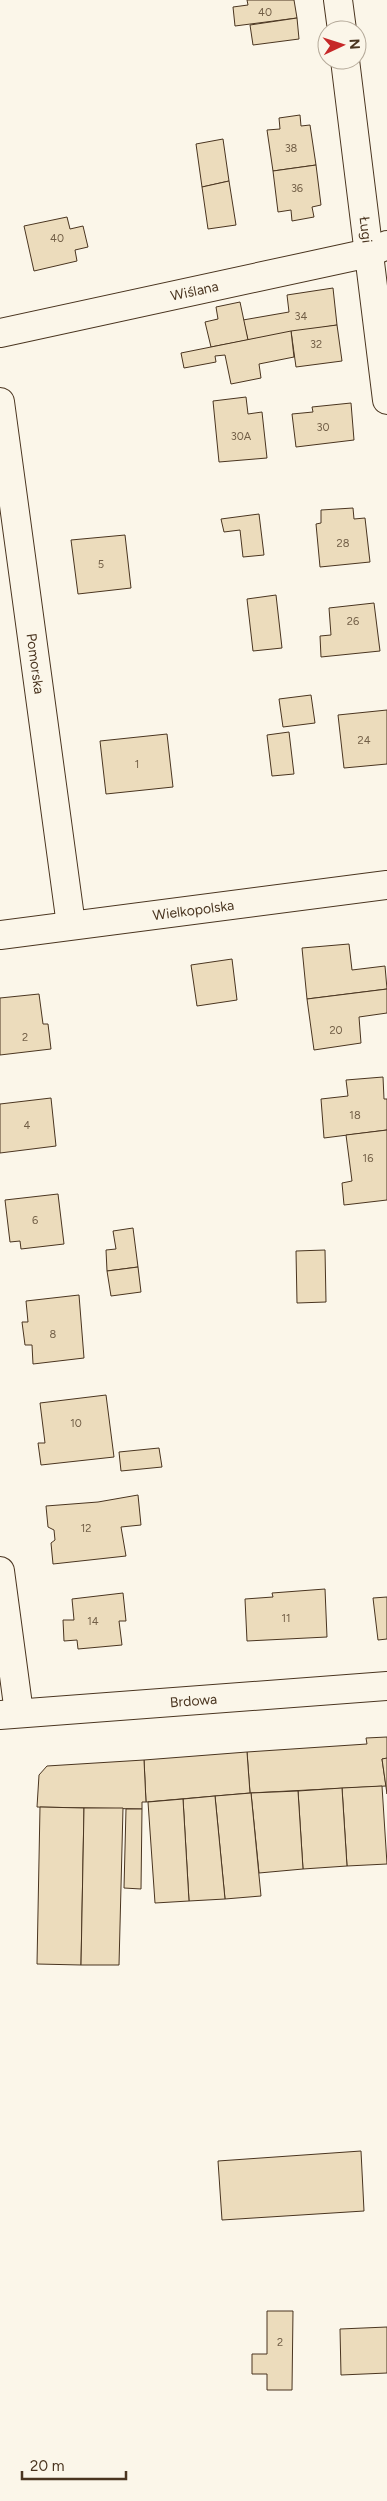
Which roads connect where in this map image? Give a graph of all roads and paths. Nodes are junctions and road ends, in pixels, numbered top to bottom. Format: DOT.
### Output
graph roads {
  1 [pos="338,0"];
  2 [pos="341,20"];
  3 [pos="347,70"];
  4 [pos="378,249"];
  5 [pos="0,332"];
  6 [pos="387,400"];
  7 [pos="0,402"];
  8 [pos="387,885"];
  9 [pos="71,925"];
  10 [pos="0,935"];
  11 [pos="0,1571"];
  12 [pos="387,1686"];
  13 [pos="10,1714"];
  1 -- 2 [label="street"];
  3 -- 4 [label="street, Ługi"];
  4 -- 5 [label="street, Wiślana"];
  4 -- 6 [label="street, Ługi"];
  7 -- 9 [label="street, Pomorska"];
  8 -- 9 [label="street, Wielkopolska"];
  9 -- 10 [label="street, Wielkopolska"];
  11 -- 13 [label="street"];
  12 -- 13 [label="street, Brdowa"];
}
